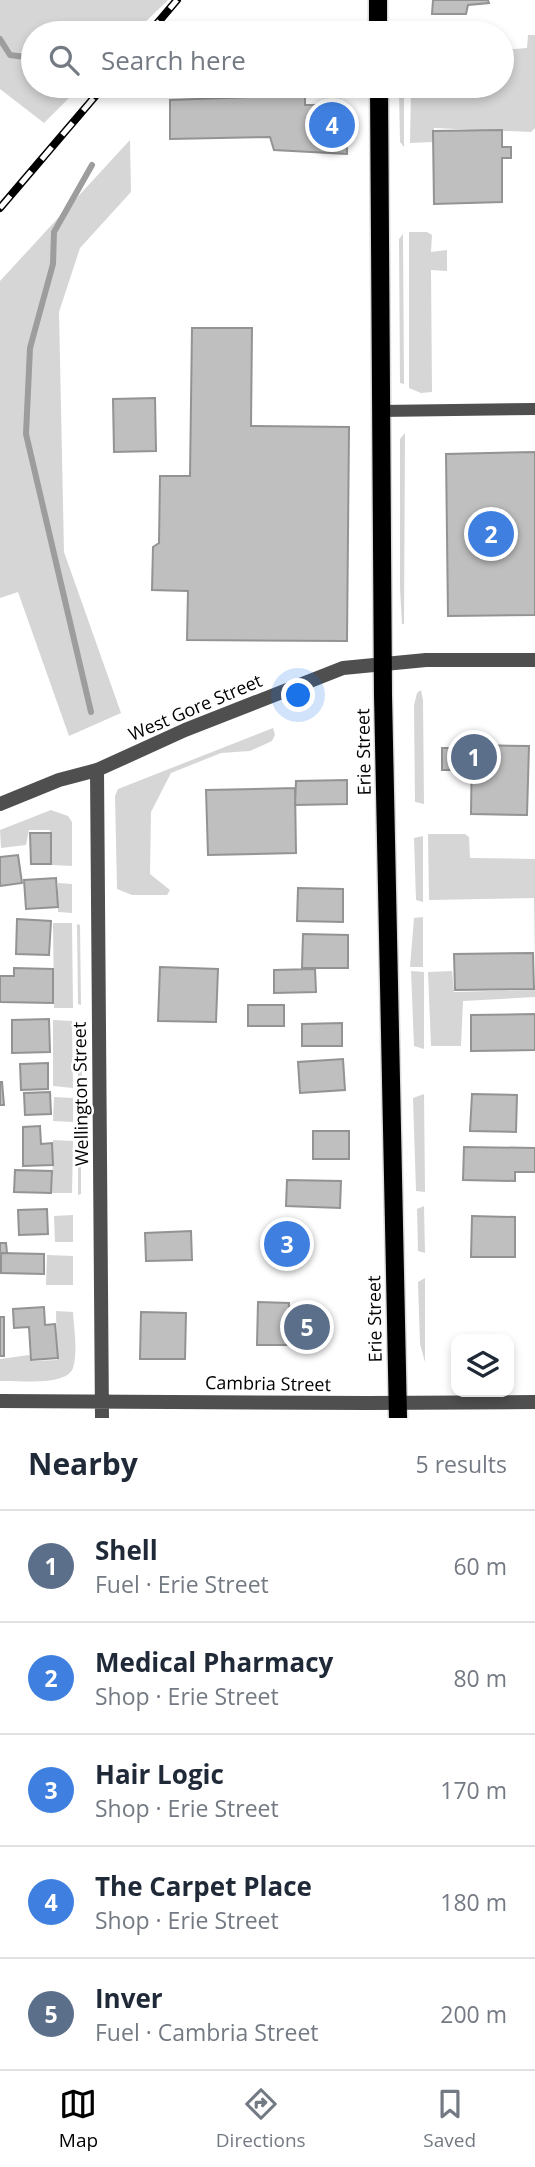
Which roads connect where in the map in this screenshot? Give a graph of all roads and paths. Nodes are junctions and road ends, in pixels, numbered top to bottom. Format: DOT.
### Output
graph roads {
  1 [pos="378,0"];
  2 [pos="378,21"];
  3 [pos="379,98"];
  4 [pos="535,409"];
  5 [pos="380,411"];
  6 [pos="535,660"];
  7 [pos="382,663"];
  8 [pos="96,769"];
  9 [pos="0,804"];
  10 [pos="102,1400"];
  11 [pos="0,1401"];
  12 [pos="535,1402"];
  13 [pos="397,1410"];
  14 [pos="102,1418"];
  1 -- 2 [label="main road"];
  3 -- 5 [label="main road, Erie Street"];
  4 -- 5 [label="lane"];
  5 -- 7 [label="main road, Erie Street"];
  6 -- 7 [label="street, West Gore Street"];
  7 -- 8 [label="street, West Gore Street"];
  7 -- 13 [label="main road, Erie Street"];
  8 -- 9 [label="street, West Gore Street"];
  8 -- 10 [label="street, Wellington Street"];
  10 -- 11 [label="street, Cambria Street"];
  10 -- 13 [label="street, Cambria Street"];
  10 -- 14 [label="street, Wellington Street"];
  12 -- 13 [label="street, Cambria Street"];
}
